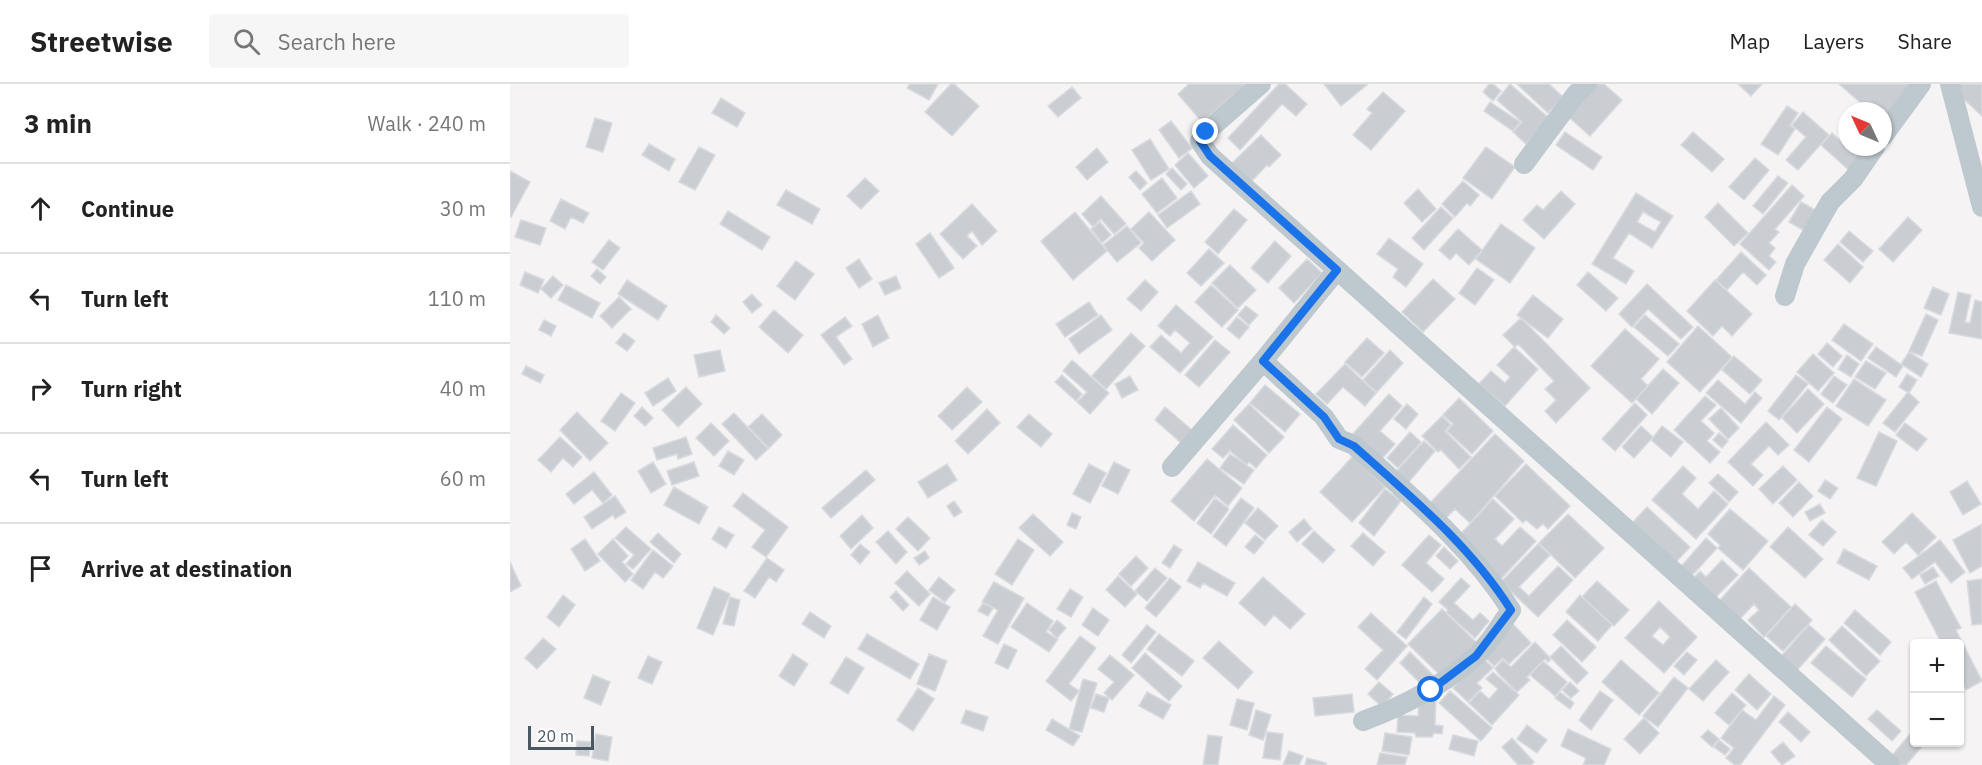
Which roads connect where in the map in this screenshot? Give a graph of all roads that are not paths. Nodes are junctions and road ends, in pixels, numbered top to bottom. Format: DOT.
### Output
graph roads {
  1 [pos="1262,84"];
  2 [pos="1587,84"];
  3 [pos="1921,84"];
  4 [pos="1950,84"];
  5 [pos="1892,124"];
  6 [pos="1869,156"];
  7 [pos="1976,160"];
  8 [pos="1524,164"];
  9 [pos="1982,207"];
  10 [pos="1337,270"];
  11 [pos="1785,296"];
  12 [pos="1263,361"];
  13 [pos="1172,467"];
  14 [pos="1363,721"];
  15 [pos="1890,765"];
  1 -- 10 [label="street"];
  2 -- 8 [label="street"];
  3 -- 5 [label="street"];
  4 -- 7 [label="street"];
  6 -- 11 [label="street"];
  7 -- 9 [label="street"];
  10 -- 12 [label="street"];
  10 -- 15 [label="street"];
  12 -- 13 [label="street"];
  12 -- 14 [label="street"];
}
